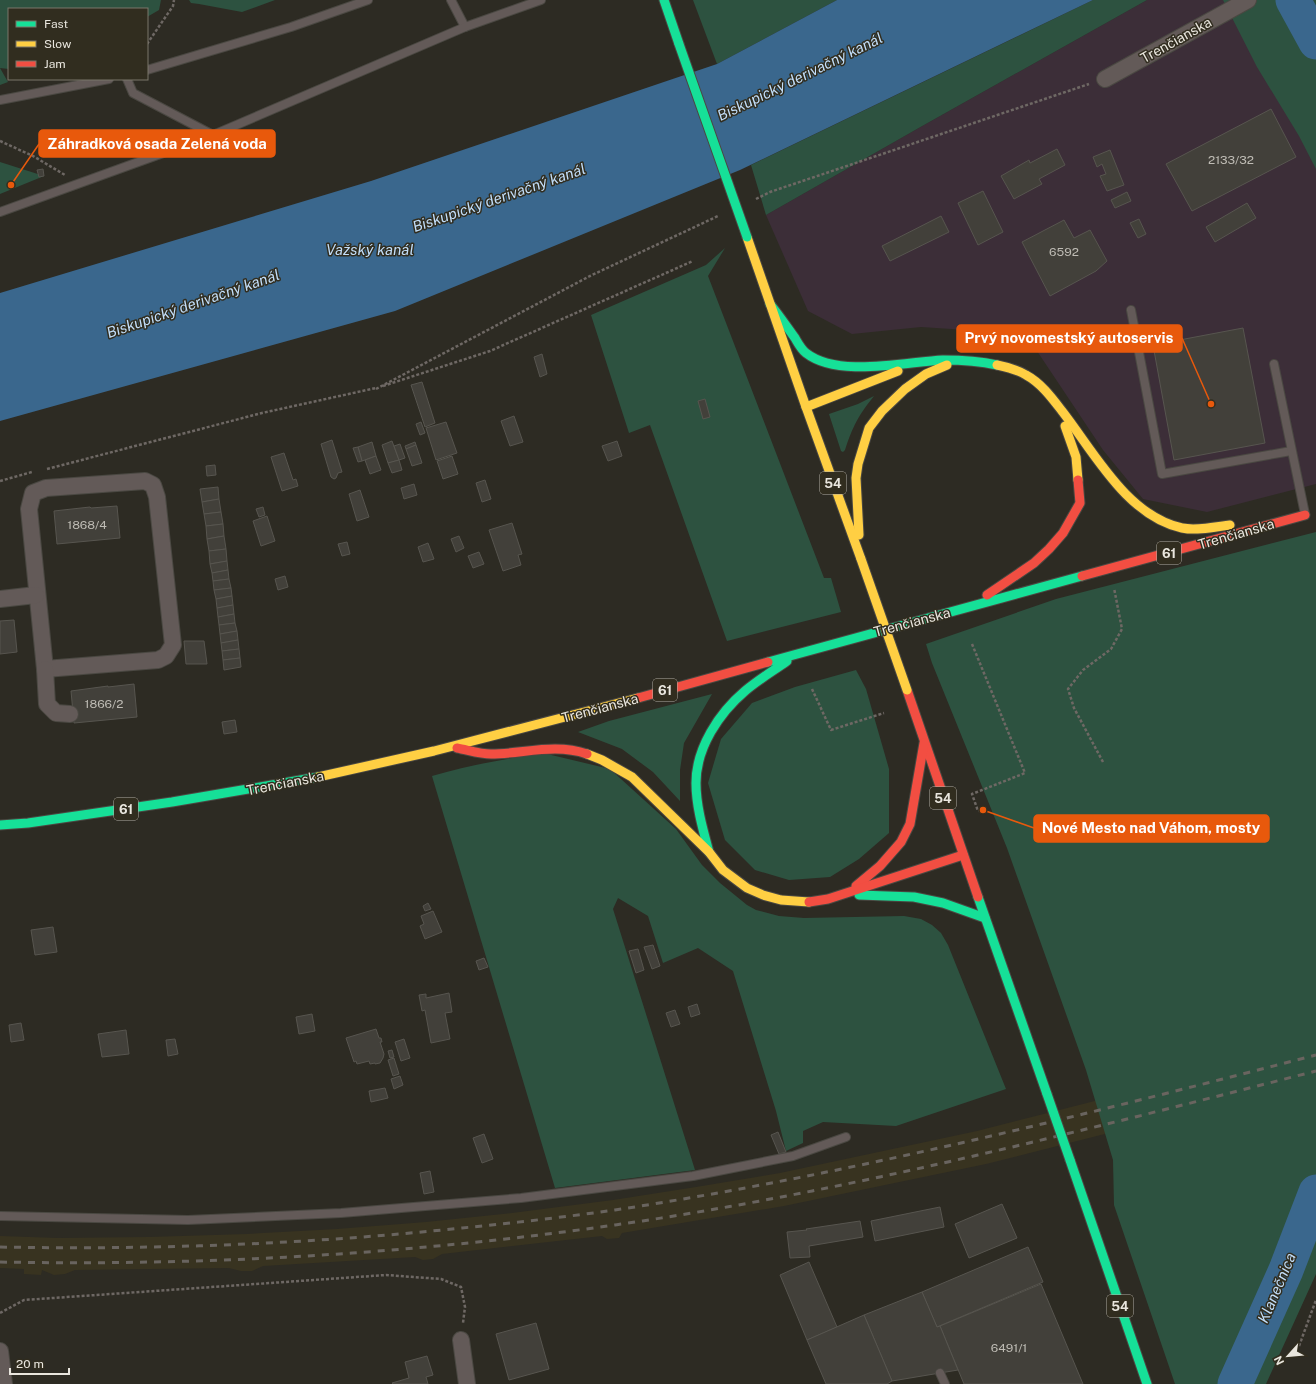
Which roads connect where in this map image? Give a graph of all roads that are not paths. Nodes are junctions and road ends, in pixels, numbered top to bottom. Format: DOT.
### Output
graph roads {
  1 [pos="368,0"];
  2 [pos="452,0"];
  3 [pos="542,0"];
  4 [pos="664,0"];
  5 [pos="1247,0"];
  6 [pos="465,27"];
  7 [pos="148,70"];
  8 [pos="1105,79"];
  9 [pos="104,80"];
  10 [pos="127,80"];
  11 [pos="0,100"];
  12 [pos="213,135"];
  13 [pos="0,212"];
  14 [pos="770,304"];
  15 [pos="1130,310"];
  16 [pos="961,359"];
  17 [pos="920,363"];
  18 [pos="1274,364"];
  19 [pos="1057,405"];
  20 [pos="806,407"];
  21 [pos="1291,451"];
  22 [pos="1316,512"];
  23 [pos="1305,515"];
  24 [pos="861,559"];
  25 [pos="36,595"];
  26 [pos="0,599"];
  27 [pos="970,606"];
  28 [pos="799,653"];
  29 [pos="44,669"];
  30 [pos="70,714"];
  31 [pos="924,742"];
  32 [pos="452,747"];
  33 [pos="0,826"];
  34 [pos="709,852"];
  35 [pos="963,855"];
  36 [pos="845,894"];
  37 [pos="985,918"];
  38 [pos="846,1137"];
  39 [pos="0,1216"];
  40 [pos="461,1340"];
  41 [pos="0,1351"];
  42 [pos="940,1373"];
  43 [pos="4,1384"];
  44 [pos="467,1384"];
  45 [pos="945,1384"];
  46 [pos="1147,1384"];
  1 -- 7 [label="lane"];
  2 -- 6 [label="lane"];
  3 -- 6 [label="lane"];
  4 -- 14 [label="main road, bridge"];
  5 -- 8 [label="street, Trenčianska"];
  6 -- 12 [label="lane"];
  9 -- 11 [label="lane"];
  10 -- 12 [label="lane"];
  12 -- 13 [label="lane"];
  14 -- 17 [label="main road"];
  14 -- 20 [label="main road"];
  15 -- 21 [label="lane"];
  16 -- 17 [label="main road"];
  16 -- 19 [label="main road"];
  16 -- 24 [label="main road"];
  17 -- 20 [label="main road"];
  18 -- 21 [label="lane"];
  19 -- 23 [label="main road"];
  19 -- 27 [label="main road"];
  20 -- 24 [label="main road, 54"];
  21 -- 23 [label="lane"];
  22 -- 23 [label="main road, 61"];
  23 -- 27 [label="main road, Trenčianska / 61"];
  24 -- 31 [label="main road, 54, bridge"];
  25 -- 26 [label="street"];
  25 -- 29 [label="street"];
  25 -- 29 [label="street"];
  27 -- 28 [label="main road, Trenčianska / 61"];
  28 -- 32 [label="main road, Trenčianska / 61"];
  28 -- 34 [label="main road"];
  29 -- 30 [label="street"];
  31 -- 35 [label="main road, 54"];
  31 -- 36 [label="main road"];
  32 -- 33 [label="main road, Trenčianska / 61"];
  32 -- 34 [label="main road"];
  34 -- 36 [label="main road"];
  35 -- 36 [label="main road"];
  35 -- 37 [label="main road, 54"];
  36 -- 37 [label="main road"];
  37 -- 46 [label="main road, 54, bridge"];
  38 -- 39 [label="lane"];
  40 -- 44 [label="street"];
  41 -- 43 [label="street"];
  42 -- 45 [label="lane"];
}
